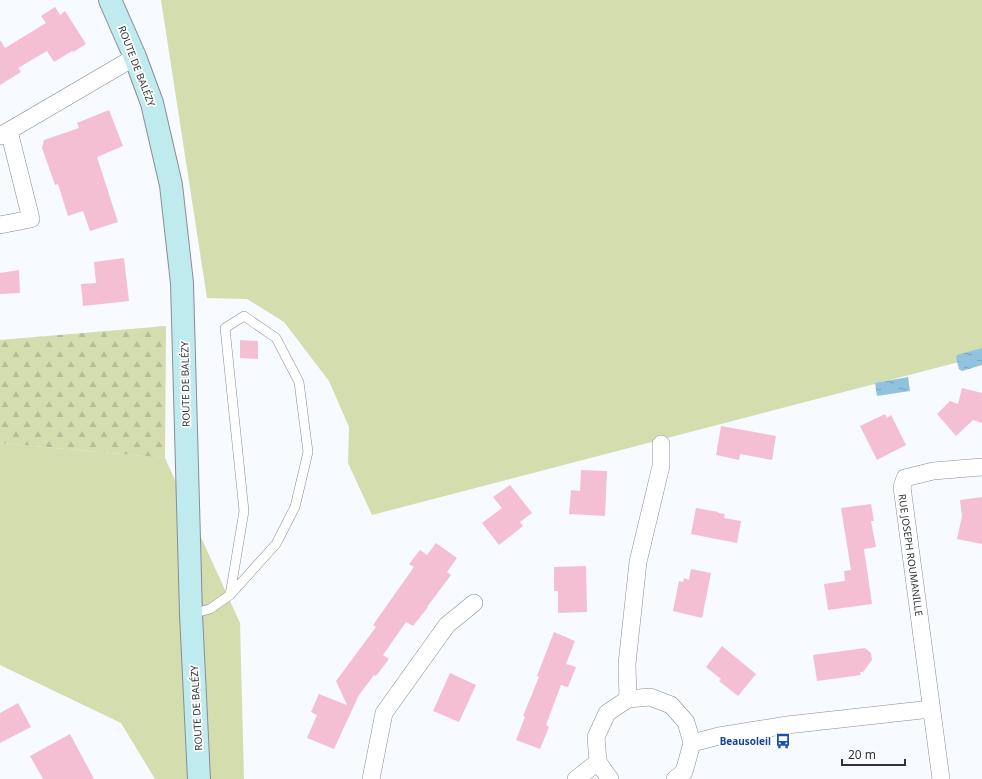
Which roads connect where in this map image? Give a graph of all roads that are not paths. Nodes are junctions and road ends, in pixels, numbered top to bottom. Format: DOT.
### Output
graph roads {
  1 [pos="110,0"];
  2 [pos="135,57"];
  3 [pos="4,133"];
  4 [pos="0,225"];
  5 [pos="661,444"];
  6 [pos="982,466"];
  7 [pos="230,595"];
  8 [pos="474,603"];
  9 [pos="191,614"];
  10 [pos="628,699"];
  11 [pos="931,709"];
  12 [pos="692,743"];
  13 [pos="598,762"];
  14 [pos="199,779"];
  15 [pos="371,779"];
  16 [pos="576,779"];
  17 [pos="610,779"];
  18 [pos="676,779"];
  19 [pos="941,779"];
  1 -- 2 [label="main road, ROUTE DE BALÉZY"];
  2 -- 3 [label="street"];
  2 -- 9 [label="main road, ROUTE DE BALÉZY"];
  3 -- 4 [label="street"];
  5 -- 10 [label="street"];
  6 -- 11 [label="street, RUE JOSEPH ROUMANILLE"];
  7 -- 7 [label="lane"];
  7 -- 9 [label="lane"];
  8 -- 15 [label="street"];
  9 -- 14 [label="main road, ROUTE DE BALÉZY"];
  10 -- 12 [label="street"];
  10 -- 13 [label="street"];
  11 -- 12 [label="street"];
  11 -- 19 [label="street, RUE JOSEPH ROUMANILLE"];
  12 -- 18 [label="street"];
  13 -- 16 [label="street"];
  13 -- 17 [label="street"];
}
